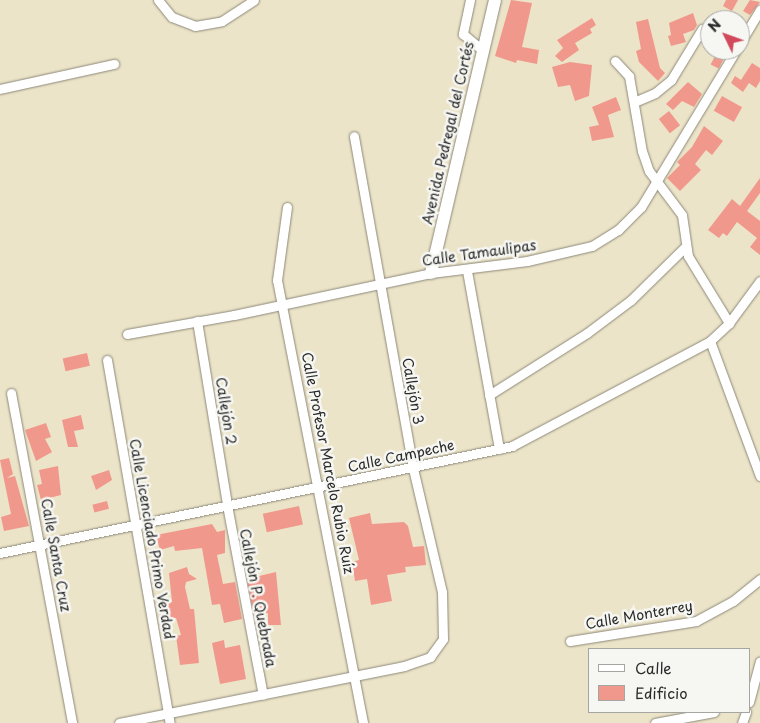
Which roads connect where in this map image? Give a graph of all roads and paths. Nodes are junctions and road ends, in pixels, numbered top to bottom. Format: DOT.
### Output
graph roads {
  1 [pos="158,0"];
  2 [pos="254,0"];
  3 [pos="470,0"];
  4 [pos="495,0"];
  5 [pos="760,10"];
  6 [pos="750,26"];
  7 [pos="700,32"];
  8 [pos="482,50"];
  9 [pos="730,60"];
  10 [pos="615,61"];
  11 [pos="114,64"];
  12 [pos="0,90"];
  13 [pos="634,102"];
  14 [pos="354,136"];
  15 [pos="656,184"];
  16 [pos="287,207"];
  17 [pos="684,248"];
  18 [pos="466,271"];
  19 [pos="431,274"];
  20 [pos="760,281"];
  21 [pos="380,284"];
  22 [pos="282,304"];
  23 [pos="197,321"];
  24 [pos="729,322"];
  25 [pos="127,334"];
  26 [pos="710,341"];
  27 [pos="107,360"];
  28 [pos="11,393"];
  29 [pos="489,395"];
  30 [pos="499,449"];
  31 [pos="413,468"];
  32 [pos="760,476"];
  33 [pos="319,488"];
  34 [pos="227,505"];
  35 [pos="136,523"];
  36 [pos="41,544"];
  37 [pos="0,553"];
  38 [pos="760,579"];
  39 [pos="570,641"];
  40 [pos="760,662"];
  41 [pos="355,678"];
  42 [pos="263,695"];
  43 [pos="750,698"];
  44 [pos="709,713"];
  45 [pos="170,719"];
  46 [pos="72,723"];
  47 [pos="120,723"];
  48 [pos="363,723"];
  49 [pos="655,723"];
  1 -- 2 [label="street"];
  3 -- 8 [label="street"];
  4 -- 8 [label="street, Avenida Pedregal del Cortés"];
  5 -- 6 [label="street"];
  7 -- 13 [label="street"];
  8 -- 19 [label="street, Avenida Pedregal del Cortés"];
  9 -- 15 [label="street, Calle Tamaulipas"];
  10 -- 13 [label="street"];
  11 -- 12 [label="street"];
  13 -- 15 [label="street"];
  14 -- 21 [label="street, Callejón 3"];
  15 -- 17 [label="street"];
  15 -- 18 [label="street, Calle Tamaulipas"];
  16 -- 22 [label="street, Calle Profesor Marcelo Rubio Ruíz"];
  17 -- 24 [label="street"];
  17 -- 29 [label="street"];
  18 -- 19 [label="street, Calle Tamaulipas"];
  18 -- 29 [label="street"];
  19 -- 21 [label="street, Calle Tamaulipas"];
  20 -- 24 [label="street, Calle Campeche"];
  21 -- 22 [label="street, Calle Tamaulipas"];
  21 -- 31 [label="street, Callejón 3"];
  22 -- 23 [label="street, Calle Tamaulipas"];
  22 -- 33 [label="street, Calle Profesor Marcelo Rubio Ruíz"];
  23 -- 25 [label="street, Calle Tamaulipas"];
  23 -- 34 [label="street, Callejón 2"];
  24 -- 26 [label="street, Calle Campeche"];
  26 -- 30 [label="street, Calle Campeche"];
  26 -- 32 [label="street"];
  27 -- 35 [label="street, Calle Licenciado Primo Verdad"];
  28 -- 36 [label="street, Calle Santa Cruz"];
  29 -- 30 [label="street"];
  30 -- 31 [label="street, Calle Campeche"];
  31 -- 33 [label="street, Calle Campeche"];
  31 -- 41 [label="street, Callejón 3"];
  33 -- 34 [label="street, Calle Campeche"];
  33 -- 41 [label="street, Calle Profesor Marcelo Rubio Ruíz"];
  34 -- 35 [label="street, Calle Campeche"];
  34 -- 42 [label="street, Callejón P. Quebrada"];
  35 -- 36 [label="street, Calle Campeche"];
  35 -- 45 [label="street, Calle Licenciado Primo Verdad"];
  36 -- 37 [label="street, Calle Campeche"];
  36 -- 46 [label="street, Calle Santa Cruz"];
  38 -- 39 [label="street, Calle Monterrey"];
  40 -- 43 [label="street"];
  41 -- 42 [label="street, Callejón 3"];
  41 -- 48 [label="street, Calle Profesor Marcelo Rubio Ruíz"];
  42 -- 45 [label="street, Callejón 3"];
  44 -- 49 [label="street"];
  45 -- 47 [label="street, Callejón 3"];
}
